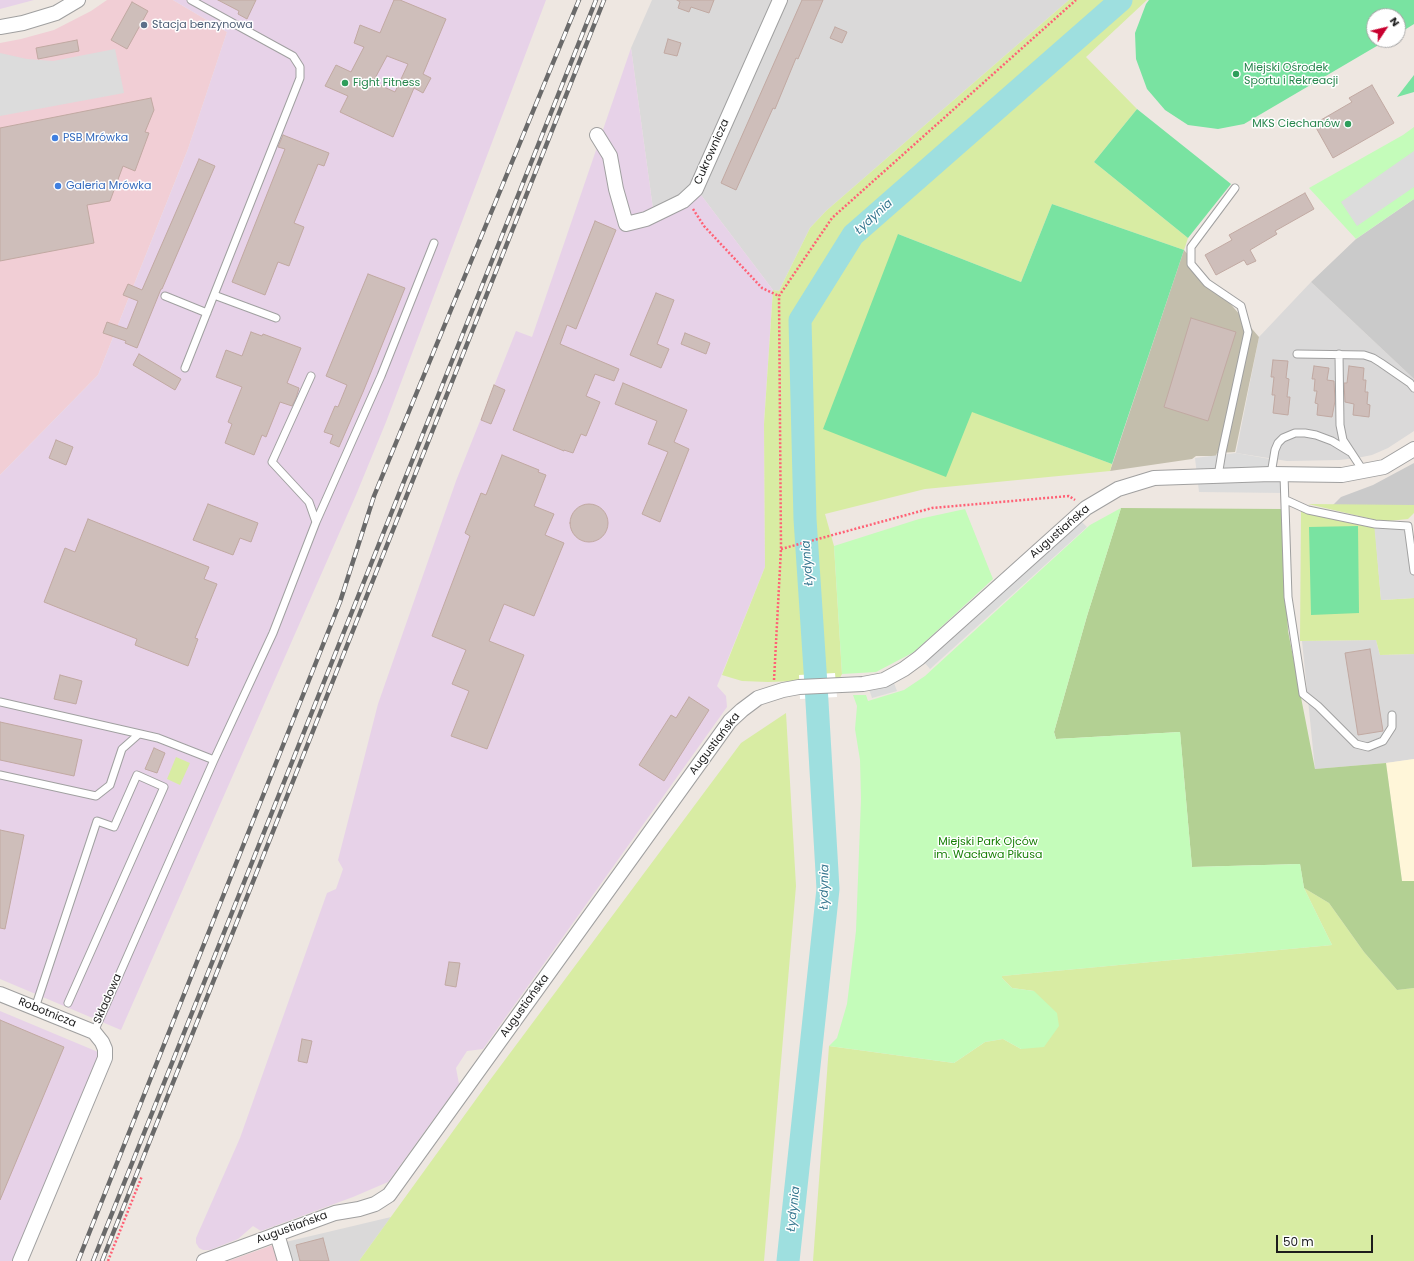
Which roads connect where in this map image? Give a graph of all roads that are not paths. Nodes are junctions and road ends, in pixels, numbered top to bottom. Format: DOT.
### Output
graph roads {
  1 [pos="78,0"];
  2 [pos="191,0"];
  3 [pos="780,0"];
  4 [pos="0,28"];
  5 [pos="597,135"];
  6 [pos="1235,188"];
  7 [pos="434,243"];
  8 [pos="214,295"];
  9 [pos="165,296"];
  10 [pos="207,313"];
  11 [pos="276,318"];
  12 [pos="1297,354"];
  13 [pos="1339,354"];
  14 [pos="185,368"];
  15 [pos="311,376"];
  16 [pos="1414,388"];
  17 [pos="1414,449"];
  18 [pos="1352,453"];
  19 [pos="1365,472"];
  20 [pos="1278,474"];
  21 [pos="1218,476"];
  22 [pos="1286,500"];
  23 [pos="316,522"];
  24 [pos="1414,571"];
  25 [pos="0,702"];
  26 [pos="1392,716"];
  27 [pos="138,734"];
  28 [pos="214,760"];
  29 [pos="0,775"];
  30 [pos="0,994"];
  31 [pos="68,1003"];
  32 [pos="35,1008"];
  33 [pos="94,1032"];
  34 [pos="277,1234"];
  35 [pos="20,1261"];
  36 [pos="204,1261"];
  37 [pos="285,1261"];
  1 -- 4 [label="street"];
  2 -- 8 [label="lane"];
  3 -- 5 [label="street, Cukrownicza"];
  6 -- 21 [label="lane"];
  7 -- 23 [label="lane, Składowa"];
  8 -- 10 [label="lane"];
  8 -- 11 [label="lane"];
  9 -- 10 [label="lane"];
  10 -- 14 [label="lane"];
  12 -- 13 [label="lane"];
  13 -- 16 [label="lane"];
  13 -- 18 [label="lane"];
  15 -- 23 [label="lane"];
  17 -- 19 [label="street, Augustiańska"];
  18 -- 19 [label="lane"];
  18 -- 20 [label="lane"];
  19 -- 20 [label="street, Augustiańska"];
  20 -- 21 [label="street, Augustiańska"];
  20 -- 22 [label="lane"];
  21 -- 34 [label="street, Augustiańska"];
  22 -- 24 [label="lane"];
  22 -- 26 [label="lane"];
  23 -- 28 [label="lane, Składowa"];
  25 -- 27 [label="lane"];
  27 -- 28 [label="lane"];
  27 -- 29 [label="lane"];
  28 -- 33 [label="lane, Składowa"];
  30 -- 32 [label="street, Robotnicza"];
  31 -- 32 [label="lane"];
  32 -- 33 [label="street, Robotnicza"];
  33 -- 35 [label="street, Składowa"];
  34 -- 36 [label="street, Augustiańska"];
  34 -- 37 [label="street"];
}
